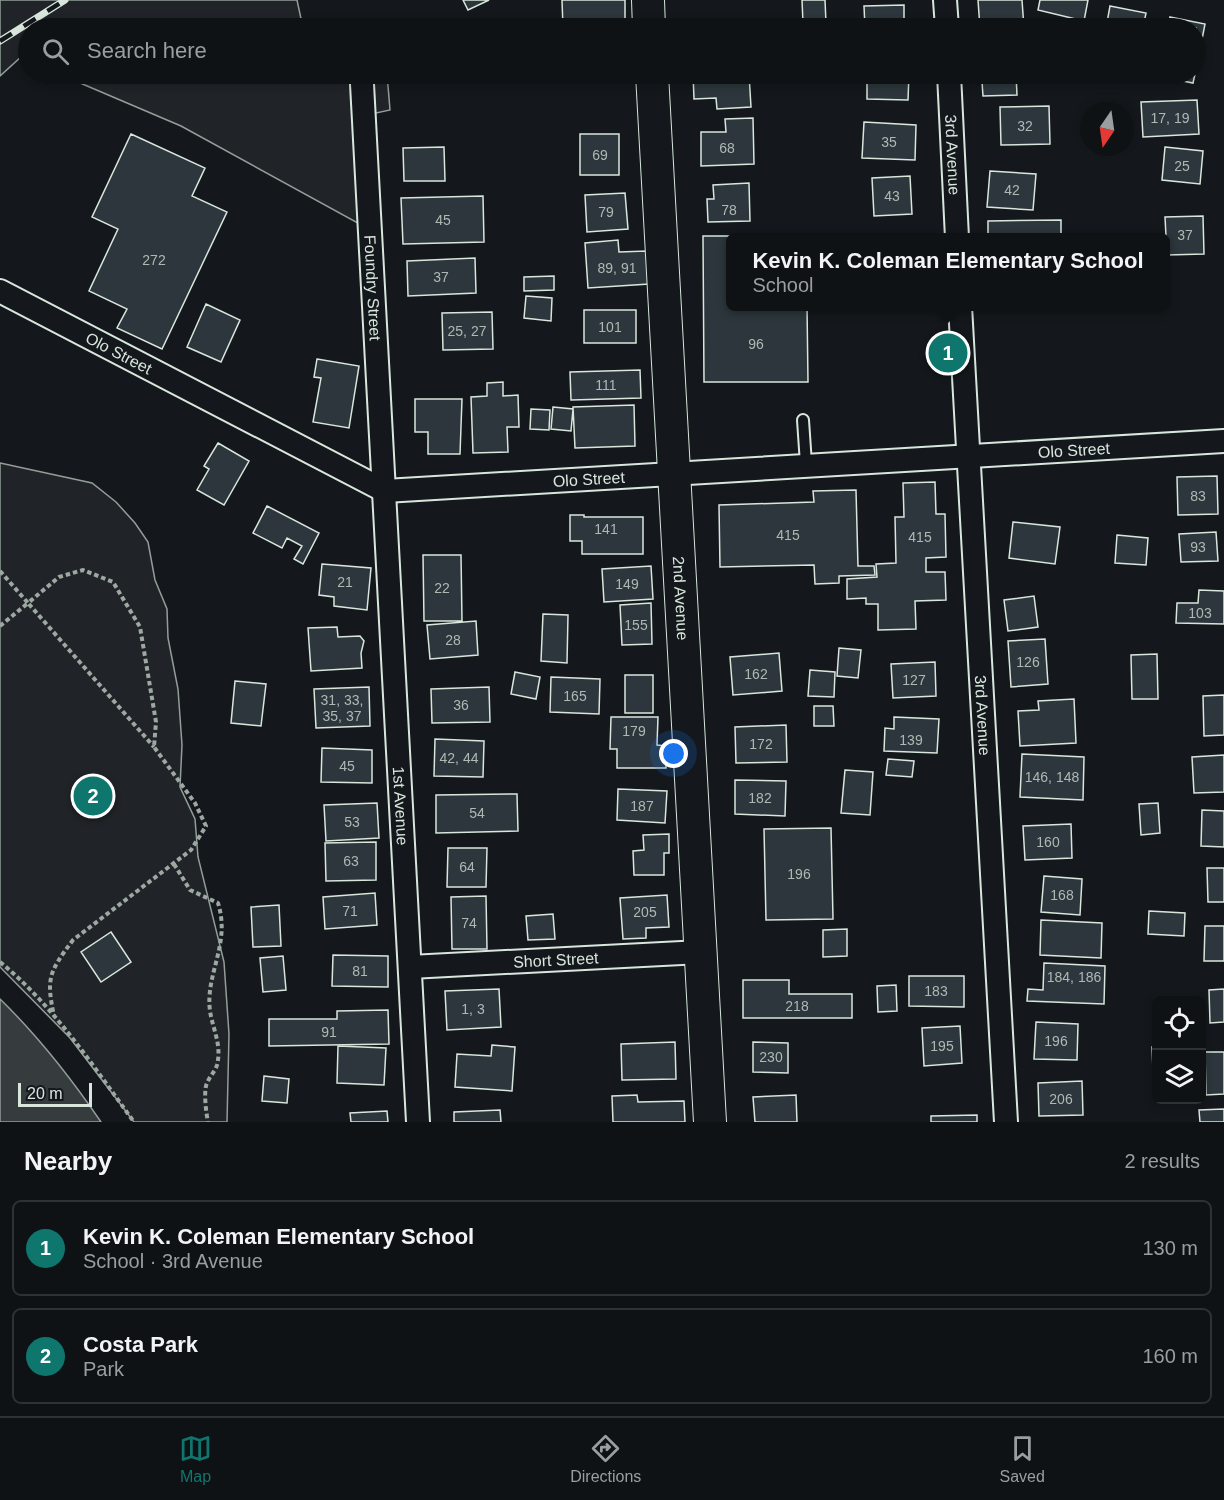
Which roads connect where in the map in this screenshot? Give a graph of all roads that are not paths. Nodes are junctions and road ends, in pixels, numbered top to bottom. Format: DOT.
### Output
graph roads {
  1 [pos="648,0"];
  2 [pos="945,0"];
  3 [pos="649,18"];
  4 [pos="946,18"];
  5 [pos="362,84"];
  6 [pos="653,84"];
  7 [pos="949,84"];
  8 [pos="957,233"];
  9 [pos="0,291"];
  10 [pos="960,311"];
  11 [pos="803,420"];
  12 [pos="1224,441"];
  13 [pos="967,455"];
  14 [pos="806,464"];
  15 [pos="673,472"];
  16 [pos="385,491"];
  17 [pos="701,952"];
  18 [pos="410,967"];
  19 [pos="418,1122"];
  20 [pos="710,1122"];
  21 [pos="1006,1122"];
  1 -- 3 [label="street"];
  2 -- 4 [label="street"];
  5 -- 16 [label="street, Foundry Street"];
  6 -- 15 [label="street, 2nd Avenue"];
  7 -- 8 [label="street, 3rd Avenue"];
  9 -- 16 [label="street, Olo Street"];
  10 -- 13 [label="street, 3rd Avenue"];
  11 -- 14 [label="lane"];
  12 -- 13 [label="street, Olo Street"];
  13 -- 14 [label="street, Olo Street"];
  13 -- 21 [label="street, 3rd Avenue"];
  14 -- 15 [label="street, Olo Street"];
  15 -- 16 [label="street, Olo Street"];
  15 -- 17 [label="street, 2nd Avenue"];
  16 -- 18 [label="street, 1st Avenue"];
  17 -- 18 [label="street, Short Street"];
  17 -- 20 [label="street, 2nd Avenue"];
  18 -- 19 [label="street, 1st Avenue"];
}
